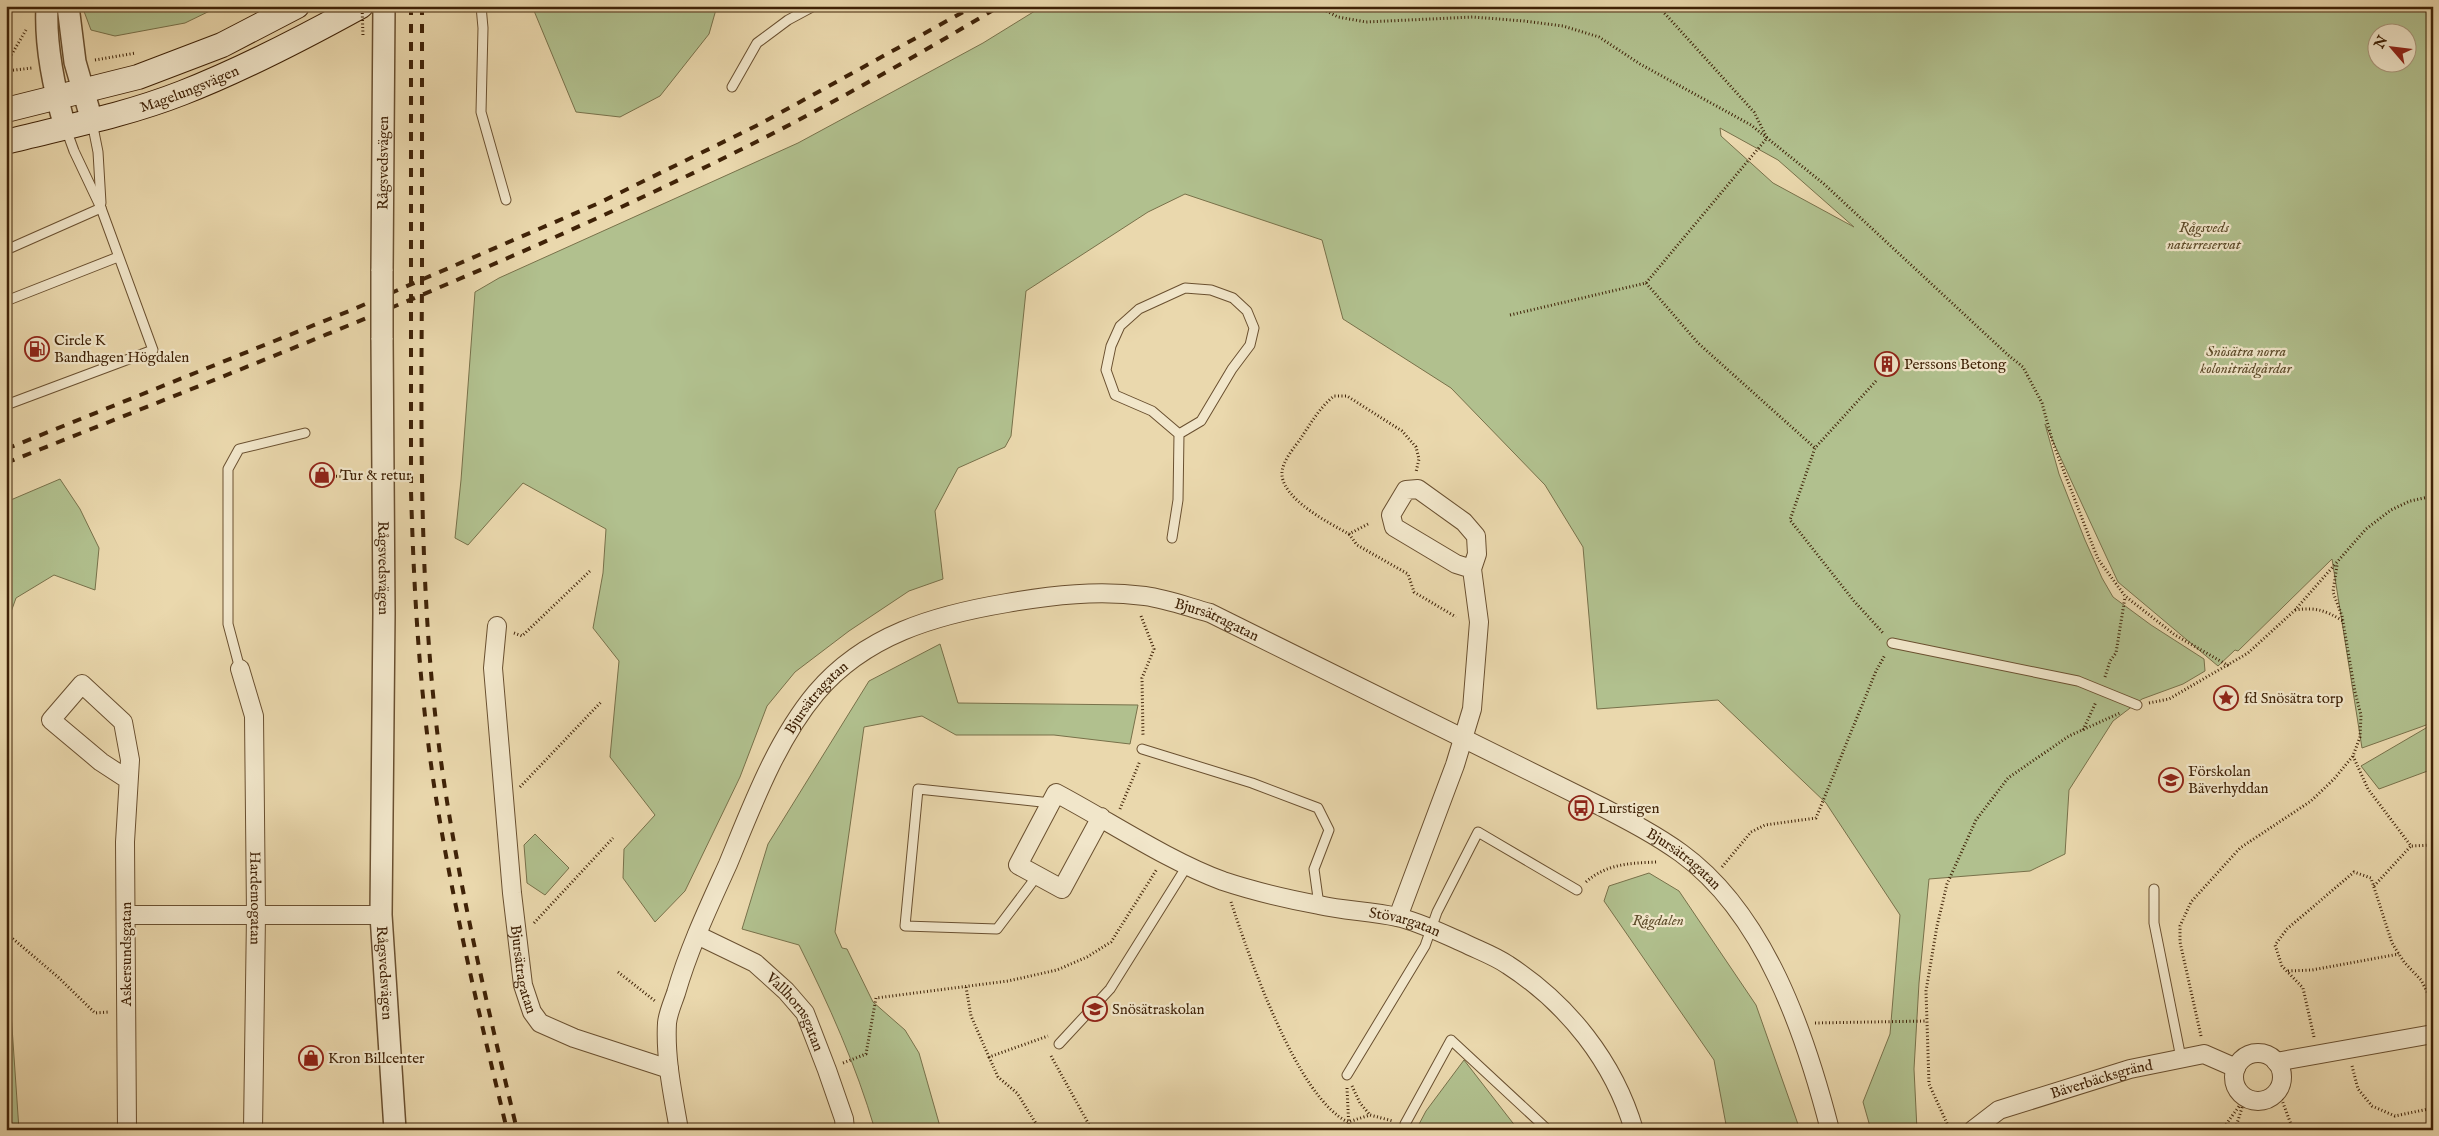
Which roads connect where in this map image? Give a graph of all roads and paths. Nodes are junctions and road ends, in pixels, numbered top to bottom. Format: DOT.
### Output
graph roads {
  1 [pos="47,6"];
  2 [pos="68,6"];
  3 [pos="297,6"];
  4 [pos="361,6"];
  5 [pos="481,6"];
  6 [pos="814,6"];
  7 [pos="1317,6"];
  8 [pos="1658,6"];
  9 [pos="384,14"];
  10 [pos="30,22"];
  11 [pos="363,36"];
  12 [pos="143,51"];
  13 [pos="75,62"];
  14 [pos="6,64"];
  15 [pos="52,64"];
  16 [pos="6,71"];
  17 [pos="732,87"];
  18 [pos="84,90"];
  19 [pos="57,98"];
  20 [pos="6,110"];
  21 [pos="92,120"];
  22 [pos="65,126"];
  23 [pos="1768,138"];
  24 [pos="6,142"];
  25 [pos="506,200"];
  26 [pos="101,208"];
  27 [pos="6,250"];
  28 [pos="118,258"];
  29 [pos="1646,283"];
  30 [pos="6,301"];
  31 [pos="1510,315"];
  32 [pos="1876,381"];
  33 [pos="6,405"];
  34 [pos="305,433"];
  35 [pos="1179,434"];
  36 [pos="1816,448"];
  37 [pos="1416,472"];
  38 [pos="329,476"];
  39 [pos="366,478"];
  40 [pos="2433,496"];
  41 [pos="1368,524"];
  42 [pos="1349,534"];
  43 [pos="1172,538"];
  44 [pos="2337,565"];
  45 [pos="1472,569"];
  46 [pos="591,570"];
  47 [pos="2125,596"];
  48 [pos="2295,610"];
  49 [pos="1142,616"];
  50 [pos="1456,617"];
  51 [pos="2343,621"];
  52 [pos="497,626"];
  53 [pos="1892,643"];
  54 [pos="2229,666"];
  55 [pos="240,669"];
  56 [pos="1142,678"];
  57 [pos="2102,689"];
  58 [pos="602,701"];
  59 [pos="2137,705"];
  60 [pos="2083,731"];
  61 [pos="1463,739"];
  62 [pos="1142,749"];
  63 [pos="2353,756"];
  64 [pos="127,779"];
  65 [pos="503,791"];
  66 [pos="1051,802"];
  67 [pos="1102,817"];
  68 [pos="613,838"];
  69 [pos="2433,845"];
  70 [pos="2411,846"];
  71 [pos="1658,862"];
  72 [pos="1186,866"];
  73 [pos="1157,868"];
  74 [pos="1720,869"];
  75 [pos="1036,876"];
  76 [pos="2374,886"];
  77 [pos="1577,890"];
  78 [pos="2154,890"];
  79 [pos="1230,901"];
  80 [pos="1318,905"];
  81 [pos="126,915"];
  82 [pos="256,915"];
  83 [pos="380,915"];
  84 [pos="1398,917"];
  85 [pos="1430,929"];
  86 [pos="517,932"];
  87 [pos="697,935"];
  88 [pos="6,938"];
  89 [pos="2399,954"];
  90 [pos="2287,971"];
  91 [pos="618,972"];
  92 [pos="966,987"];
  93 [pos="655,1002"];
  94 [pos="2433,1003"];
  95 [pos="126,1011"];
  96 [pos="1927,1021"];
  97 [pos="1810,1024"];
  98 [pos="1074,1028"];
  99 [pos="2433,1034"];
  100 [pos="1041,1039"];
  101 [pos="1059,1044"];
  102 [pos="1046,1047"];
  103 [pos="2348,1049"];
  104 [pos="2204,1054"];
  105 [pos="2320,1054"];
  106 [pos="1050,1055"];
  107 [pos="989,1057"];
  108 [pos="2181,1058"];
  109 [pos="2276,1062"];
  110 [pos="2236,1068"];
  111 [pos="669,1069"];
  112 [pos="827,1070"];
  113 [pos="1347,1075"];
  114 [pos="2278,1089"];
  115 [pos="2245,1098"];
  116 [pos="2433,1108"];
  117 [pos="1370,1115"];
  118 [pos="1348,1122"];
  119 [pos="1404,1124"];
  120 [pos="127,1130"];
  121 [pos="253,1130"];
  122 [pos="395,1130"];
  123 [pos="679,1130"];
  124 [pos="845,1130"];
  125 [pos="1040,1130"];
  126 [pos="1092,1130"];
  127 [pos="1349,1130"];
  128 [pos="1548,1130"];
  129 [pos="1634,1130"];
  130 [pos="1830,1130"];
  131 [pos="1950,1130"];
  132 [pos="1973,1130"];
  133 [pos="2222,1130"];
  134 [pos="2234,1130"];
  135 [pos="2293,1130"];
  1 -- 15 [label="street"];
  2 -- 13 [label="street"];
  3 -- 18 [label="main road, Magelungsvägen"];
  4 -- 11 [label="path, bridge"];
  4 -- 21 [label="main road, Magelungsvägen"];
  5 -- 25 [label="lane"];
  6 -- 17 [label="lane"];
  7 -- 23 [label="path"];
  8 -- 23 [label="path"];
  9 -- 83 [label="street, Rågsvedsvägen, bridge"];
  10 -- 14 [label="path"];
  12 -- 13 [label="path"];
  13 -- 18 [label="street"];
  15 -- 16 [label="path"];
  15 -- 19 [label="street"];
  18 -- 19 [label="main road, Magelungsvägen"];
  18 -- 21 [label="street"];
  19 -- 20 [label="main road, Magelungsvägen"];
  19 -- 22 [label="street"];
  21 -- 22 [label="main road, Magelungsvägen"];
  21 -- 26 [label="lane"];
  22 -- 24 [label="main road, Magelungsvägen"];
  22 -- 26 [label="lane"];
  23 -- 29 [label="path"];
  23 -- 47 [label="path"];
  26 -- 27 [label="lane"];
  26 -- 28 [label="lane"];
  28 -- 30 [label="lane"];
  28 -- 33 [label="lane"];
  29 -- 31 [label="path"];
  29 -- 36 [label="path"];
  32 -- 36 [label="path"];
  34 -- 55 [label="lane"];
  35 -- 35 [label="lane"];
  35 -- 43 [label="lane"];
  36 -- 53 [label="path"];
  37 -- 42 [label="path"];
  38 -- 39 [label="path"];
  40 -- 44 [label="path"];
  41 -- 42 [label="path"];
  42 -- 50 [label="path"];
  44 -- 48 [label="path"];
  44 -- 51 [label="path"];
  45 -- 45 [label="street"];
  45 -- 61 [label="street"];
  46 -- 52 [label="path"];
  47 -- 54 [label="path"];
  47 -- 57 [label="path"];
  48 -- 51 [label="path"];
  48 -- 54 [label="path"];
  49 -- 56 [label="path"];
  51 -- 63 [label="path"];
  52 -- 65 [label="street, Bjursätragatan"];
  53 -- 57 [label="lane"];
  53 -- 74 [label="path"];
  54 -- 59 [label="path"];
  55 -- 82 [label="street, Hardemogatan"];
  57 -- 59 [label="lane"];
  57 -- 60 [label="path"];
  58 -- 65 [label="path"];
  59 -- 60 [label="path"];
  60 -- 96 [label="path"];
  61 -- 84 [label="street"];
  61 -- 87 [label="street, Bjursätragatan"];
  61 -- 130 [label="street, Bjursätragatan"];
  62 -- 80 [label="lane"];
  63 -- 70 [label="path"];
  63 -- 104 [label="path"];
  64 -- 64 [label="street, Askersundsgatan"];
  64 -- 81 [label="street, Askersundsgatan"];
  65 -- 86 [label="street, Bjursätragatan"];
  66 -- 67 [label="street, Stövargatan"];
  66 -- 75 [label="street"];
  66 -- 75 [label="lane"];
  67 -- 72 [label="street, Stövargatan"];
  67 -- 75 [label="street"];
  68 -- 86 [label="path"];
  69 -- 70 [label="path"];
  70 -- 76 [label="path"];
  71 -- 77 [label="path"];
  72 -- 80 [label="street, Stövargatan"];
  72 -- 98 [label="lane"];
  73 -- 92 [label="path"];
  76 -- 89 [label="path"];
  76 -- 90 [label="path"];
  77 -- 85 [label="lane"];
  78 -- 108 [label="lane"];
  79 -- 118 [label="path"];
  80 -- 84 [label="street, Stövargatan"];
  81 -- 82 [label="street"];
  81 -- 95 [label="street, Askersundsgatan"];
  82 -- 83 [label="street"];
  82 -- 121 [label="street, Hardemogatan"];
  83 -- 122 [label="street, Rågsvedsvägen"];
  84 -- 85 [label="street, Stövargatan"];
  85 -- 113 [label="lane"];
  85 -- 129 [label="street, Stövargatan"];
  86 -- 111 [label="street, Bjursätragatan"];
  87 -- 111 [label="street, Bjursätragatan"];
  87 -- 112 [label="street, Vallhornsgatan"];
  88 -- 95 [label="path"];
  89 -- 90 [label="path"];
  89 -- 94 [label="path"];
  90 -- 105 [label="path"];
  91 -- 93 [label="path"];
  92 -- 107 [label="path"];
  92 -- 112 [label="path"];
  95 -- 120 [label="street, Askersundsgatan"];
  96 -- 97 [label="path"];
  96 -- 131 [label="path"];
  98 -- 100 [label="path"];
  98 -- 101 [label="lane"];
  99 -- 103 [label="street"];
  100 -- 102 [label="path"];
  100 -- 107 [label="path"];
  103 -- 105 [label="street"];
  103 -- 116 [label="path"];
  104 -- 108 [label="street, Bäverbäcksgränd"];
  104 -- 110 [label="street"];
  105 -- 109 [label="street"];
  106 -- 126 [label="path"];
  107 -- 125 [label="path"];
  108 -- 132 [label="street, Bäverbäcksgränd"];
  109 -- 110 [label="street"];
  109 -- 114 [label="street"];
  110 -- 115 [label="street"];
  111 -- 123 [label="street, Bjursätragatan"];
  112 -- 124 [label="street, Vallhornsgatan"];
  113 -- 117 [label="path"];
  113 -- 118 [label="path"];
  114 -- 115 [label="street"];
  114 -- 135 [label="path"];
  115 -- 133 [label="path"];
  115 -- 134 [label="path"];
  117 -- 118 [label="path"];
  117 -- 119 [label="path"];
  118 -- 127 [label="path"];
  119 -- 128 [label="lane"];
}
